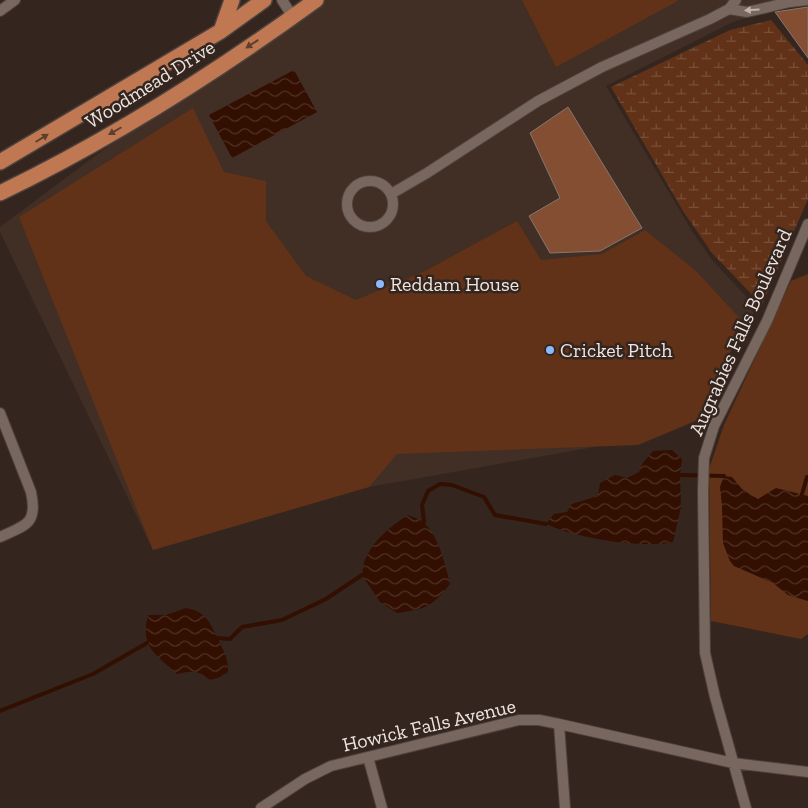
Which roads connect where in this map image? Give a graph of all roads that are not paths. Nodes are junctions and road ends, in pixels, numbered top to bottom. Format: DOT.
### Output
graph roads {
  1 [pos="15,0"];
  2 [pos="232,0"];
  3 [pos="264,0"];
  4 [pos="282,0"];
  5 [pos="316,0"];
  6 [pos="808,0"];
  7 [pos="733,4"];
  8 [pos="0,11"];
  9 [pos="293,17"];
  10 [pos="220,31"];
  11 [pos="0,162"];
  12 [pos="0,193"];
  13 [pos="391,194"];
  14 [pos="808,224"];
  15 [pos="0,413"];
  16 [pos="0,537"];
  17 [pos="559,724"];
  18 [pos="368,757"];
  19 [pos="733,763"];
  20 [pos="808,772"];
  21 [pos="261,808"];
  22 [pos="382,808"];
  23 [pos="565,808"];
  24 [pos="746,808"];
  1 -- 8 [label="street"];
  2 -- 10 [label="main road"];
  3 -- 10 [label="main road, Woodmead Drive"];
  4 -- 9 [label="street"];
  5 -- 9 [label="main road, Woodmead Drive"];
  6 -- 7 [label="street, one-way"];
  7 -- 13 [label="street"];
  9 -- 12 [label="main road, Woodmead Drive, one-way"];
  11 -- 10 [label="main road, Woodmead Drive, one-way"];
  13 -- 13 [label="street"];
  14 -- 19 [label="street, Augrabies Falls Boulevard"];
  15 -- 16 [label="street"];
  17 -- 18 [label="street, Howick Falls Avenue"];
  17 -- 19 [label="street, Howick Falls Avenue"];
  17 -- 23 [label="street"];
  18 -- 21 [label="street, Howick Falls Avenue"];
  18 -- 22 [label="street"];
  19 -- 20 [label="street, Howick Falls Avenue"];
  19 -- 24 [label="street, Augrabies Falls Boulevard"];
}
